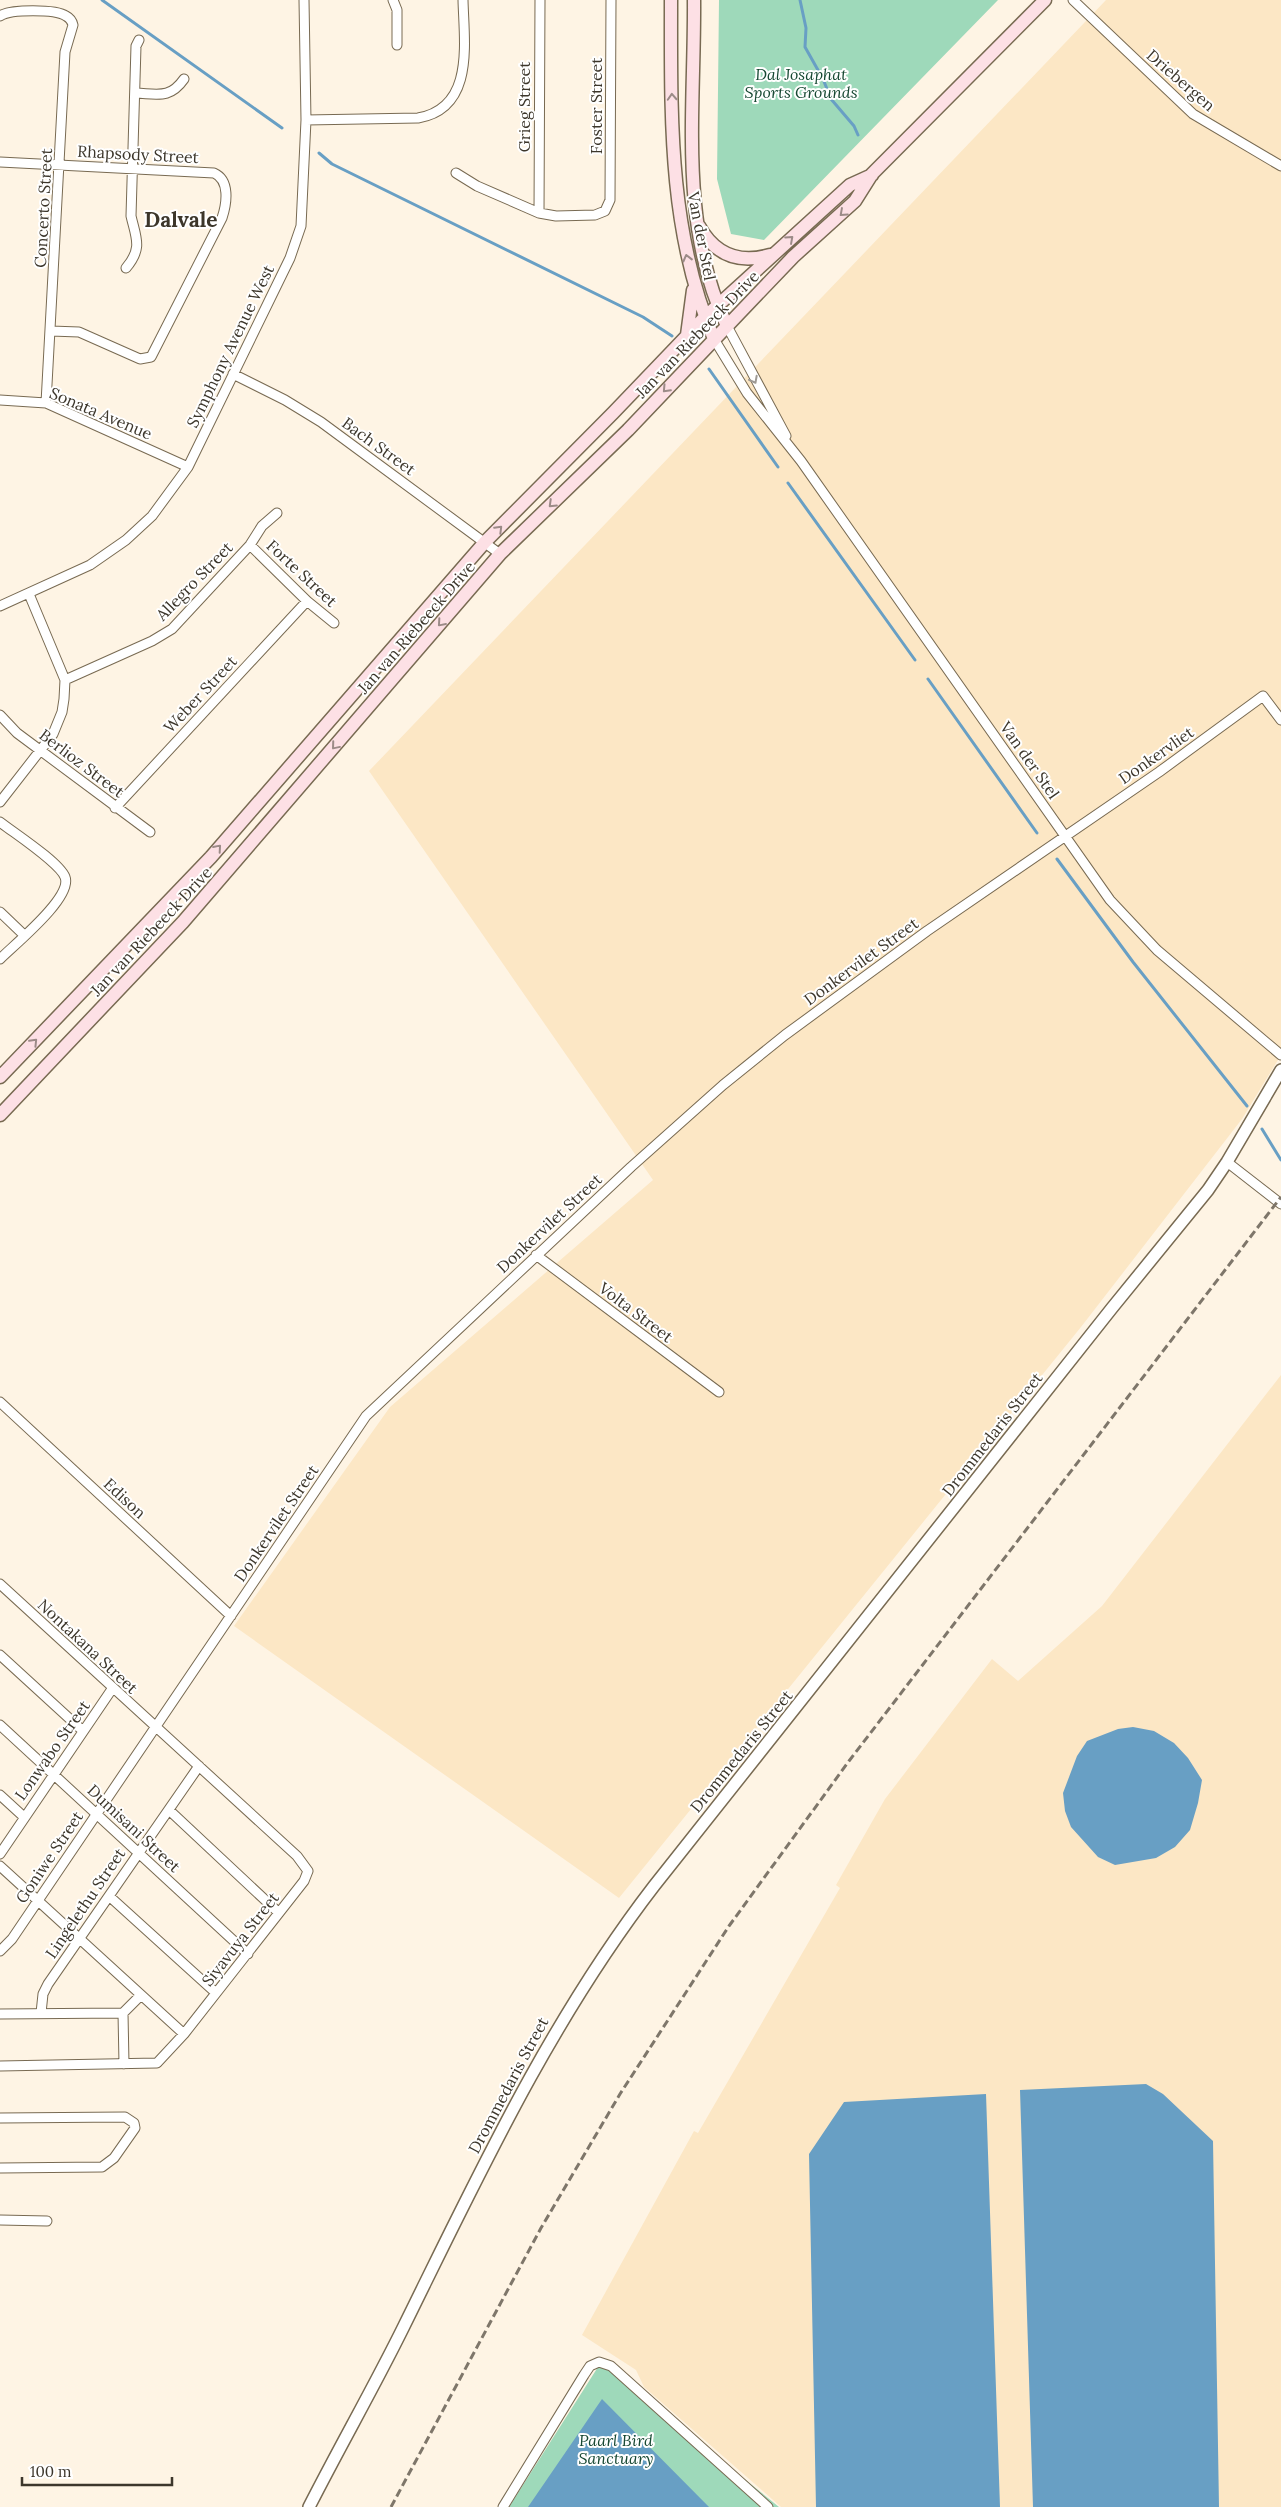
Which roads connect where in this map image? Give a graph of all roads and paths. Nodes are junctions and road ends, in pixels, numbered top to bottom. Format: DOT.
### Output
graph roads {
  1 [pos="304,0"];
  2 [pos="392,0"];
  3 [pos="463,0"];
  4 [pos="540,0"];
  5 [pos="611,0"];
  6 [pos="671,0"];
  7 [pos="694,0"];
  8 [pos="1045,0"];
  9 [pos="1073,0"];
  10 [pos="0,16"];
  11 [pos="140,40"];
  12 [pos="397,45"];
  13 [pos="184,80"];
  14 [pos="136,93"];
  15 [pos="306,120"];
  16 [pos="0,162"];
  17 [pos="60,164"];
  18 [pos="1281,166"];
  19 [pos="133,168"];
  20 [pos="456,173"];
  21 [pos="872,174"];
  22 [pos="539,213"];
  23 [pos="696,219"];
  24 [pos="772,254"];
  25 [pos="126,268"];
  26 [pos="693,283"];
  27 [pos="717,305"];
  28 [pos="704,317"];
  29 [pos="727,326"];
  30 [pos="51,331"];
  31 [pos="687,335"];
  32 [pos="714,339"];
  33 [pos="233,374"];
  34 [pos="0,400"];
  35 [pos="46,403"];
  36 [pos="792,450"];
  37 [pos="188,467"];
  38 [pos="278,513"];
  39 [pos="486,542"];
  40 [pos="250,546"];
  41 [pos="500,554"];
  42 [pos="29,594"];
  43 [pos="307,601"];
  44 [pos="0,606"];
  45 [pos="334,623"];
  46 [pos="65,680"];
  47 [pos="0,715"];
  48 [pos="1281,720"];
  49 [pos="41,751"];
  50 [pos="0,802"];
  51 [pos="115,808"];
  52 [pos="0,822"];
  53 [pos="150,832"];
  54 [pos="1064,837"];
  55 [pos="0,912"];
  56 [pos="24,935"];
  57 [pos="0,959"];
  58 [pos="1281,1054"];
  59 [pos="1281,1070"];
  60 [pos="0,1077"];
  61 [pos="0,1115"];
  62 [pos="1227,1162"];
  63 [pos="1281,1204"];
  64 [pos="536,1255"];
  65 [pos="719,1392"];
  66 [pos="0,1402"];
  67 [pos="0,1584"];
  68 [pos="231,1616"];
  69 [pos="0,1655"];
  70 [pos="112,1689"];
  71 [pos="0,1725"];
  72 [pos="156,1729"];
  73 [pos="83,1732"];
  74 [pos="199,1766"];
  75 [pos="54,1774"];
  76 [pos="0,1795"];
  77 [pos="169,1810"];
  78 [pos="96,1814"];
  79 [pos="24,1817"];
  80 [pos="138,1852"];
  81 [pos="0,1854"];
  82 [pos="0,1866"];
  83 [pos="108,1896"];
  84 [pos="37,1900"];
  85 [pos="280,1913"];
  86 [pos="79,1938"];
  87 [pos="0,1951"];
  88 [pos="248,1954"];
  89 [pos="216,1993"];
  90 [pos="140,1996"];
  91 [pos="41,2013"];
  92 [pos="122,2013"];
  93 [pos="0,2014"];
  94 [pos="184,2034"];
  95 [pos="124,2064"];
  96 [pos="0,2066"];
  97 [pos="0,2118"];
  98 [pos="0,2168"];
  99 [pos="0,2220"];
  100 [pos="48,2221"];
  101 [pos="310,2507"];
  102 [pos="503,2507"];
  103 [pos="768,2507"];
  1 -- 15 [label="street, Symphony Avenue West"];
  2 -- 12 [label="street"];
  3 -- 15 [label="street"];
  4 -- 22 [label="street, Grieg Street"];
  5 -- 22 [label="street, Foster Street"];
  26 -- 6 [label="main road, Van der Stel, one-way"];
  7 -- 23 [label="main road, Van der Stel"];
  8 -- 21 [label="main road, Jan van Riebeeck Drive"];
  9 -- 18 [label="street, Driebergen"];
  10 -- 17 [label="street, Concerto Street"];
  11 -- 14 [label="street"];
  13 -- 14 [label="street"];
  14 -- 19 [label="street"];
  15 -- 33 [label="street, Symphony Avenue West"];
  16 -- 17 [label="street, Rhapsody Street"];
  17 -- 19 [label="street, Rhapsody Street"];
  17 -- 30 [label="street, Concerto Street"];
  19 -- 25 [label="street"];
  19 -- 30 [label="street, Rhapsody Street"];
  20 -- 22 [label="street"];
  24 -- 21 [label="main road, Jan van Riebeeck Drive, one-way"];
  21 -- 29 [label="main road, Jan van Riebeeck Drive, one-way"];
  23 -- 24 [label="main road"];
  23 -- 27 [label="main road, Van der Stel"];
  24 -- 27 [label="main road, Jan van Riebeeck Drive"];
  26 -- 28 [label="main road, Van der Stel"];
  26 -- 31 [label="main road"];
  27 -- 28 [label="main road, Jan van Riebeeck Drive"];
  27 -- 29 [label="main road, Van der Stel"];
  28 -- 31 [label="main road, Jan van Riebeeck Drive"];
  28 -- 32 [label="main road, Van der Stel"];
  29 -- 32 [label="main road, Jan van Riebeeck Drive"];
  29 -- 36 [label="street, Van der Stel, one-way"];
  30 -- 35 [label="street, Concerto Street"];
  39 -- 31 [label="main road, Jan van Riebeeck Drive, one-way"];
  32 -- 36 [label="street, Van der Stel"];
  32 -- 41 [label="main road, Jan van Riebeeck Drive, one-way"];
  33 -- 37 [label="street, Symphony Avenue West"];
  33 -- 39 [label="street, Bach Street"];
  34 -- 35 [label="street, Sonata Avenue"];
  35 -- 37 [label="street, Sonata Avenue"];
  36 -- 54 [label="street, Van der Stel"];
  37 -- 42 [label="street, Symphony Avenue West"];
  38 -- 40 [label="street, Allegro Street"];
  39 -- 41 [label="street, Bach Street"];
  60 -- 39 [label="main road, Jan van Riebeeck Drive, one-way"];
  40 -- 43 [label="street, Forte Street"];
  40 -- 46 [label="street, Allegro Street"];
  41 -- 61 [label="main road, Jan van Riebeeck Drive, one-way"];
  42 -- 44 [label="street, Symphony Avenue West"];
  42 -- 46 [label="street"];
  43 -- 45 [label="street, Forte Street"];
  43 -- 51 [label="street, Weber Street"];
  46 -- 49 [label="street"];
  47 -- 49 [label="street, Berlioz Street"];
  48 -- 54 [label="street, Donkervliet"];
  49 -- 50 [label="street"];
  49 -- 51 [label="street, Berlioz Street"];
  51 -- 53 [label="street, Berlioz Street"];
  52 -- 56 [label="street"];
  54 -- 58 [label="street, Van der Stel"];
  54 -- 64 [label="street, Donkervilet Street"];
  55 -- 56 [label="street"];
  56 -- 57 [label="street"];
  59 -- 62 [label="street, Drommedaris Street"];
  62 -- 63 [label="street"];
  62 -- 101 [label="street, Drommedaris Street"];
  64 -- 65 [label="street, Volta Street"];
  64 -- 68 [label="street, Donkervilet Street"];
  66 -- 68 [label="street, Edison"];
  67 -- 70 [label="street, Nontakana Street"];
  68 -- 72 [label="street, Donkervilet Street"];
  69 -- 73 [label="street"];
  70 -- 72 [label="street, Nontakana Street"];
  70 -- 73 [label="street, Lonwabo Street"];
  71 -- 75 [label="street, Dumisani Street"];
  72 -- 74 [label="street, Siyavuya Street"];
  72 -- 78 [label="street, Goniwe Street"];
  73 -- 75 [label="street, Lonwabo Street"];
  74 -- 77 [label="street, Lingelethu Street"];
  74 -- 85 [label="street, Siyavuya Street"];
  75 -- 78 [label="street, Dumisani Street"];
  75 -- 79 [label="street, Lonwabo Street"];
  76 -- 79 [label="street"];
  77 -- 80 [label="street, Lingelethu Street"];
  77 -- 85 [label="street"];
  78 -- 80 [label="street, Dumisani Street"];
  78 -- 84 [label="street, Goniwe Street"];
  79 -- 81 [label="street, Lonwabo Street"];
  80 -- 83 [label="street, Lingelethu Street"];
  80 -- 88 [label="street, Dumisani Street"];
  82 -- 84 [label="street"];
  83 -- 86 [label="street, Lingelethu Street"];
  83 -- 89 [label="street"];
  84 -- 86 [label="street"];
  84 -- 87 [label="street, Goniwe Street"];
  85 -- 88 [label="street, Siyavuya Street"];
  86 -- 90 [label="street"];
  86 -- 91 [label="street, Lingelethu Street"];
  88 -- 89 [label="street, Siyavuya Street"];
  89 -- 94 [label="street, Siyavuya Street"];
  90 -- 92 [label="street"];
  90 -- 94 [label="street"];
  91 -- 92 [label="street"];
  91 -- 93 [label="street"];
  92 -- 95 [label="street"];
  94 -- 95 [label="street, Siyavuya Street"];
  95 -- 96 [label="street, Siyavuya Street"];
  97 -- 98 [label="street"];
  99 -- 100 [label="street"];
  102 -- 103 [label="street"];
}
